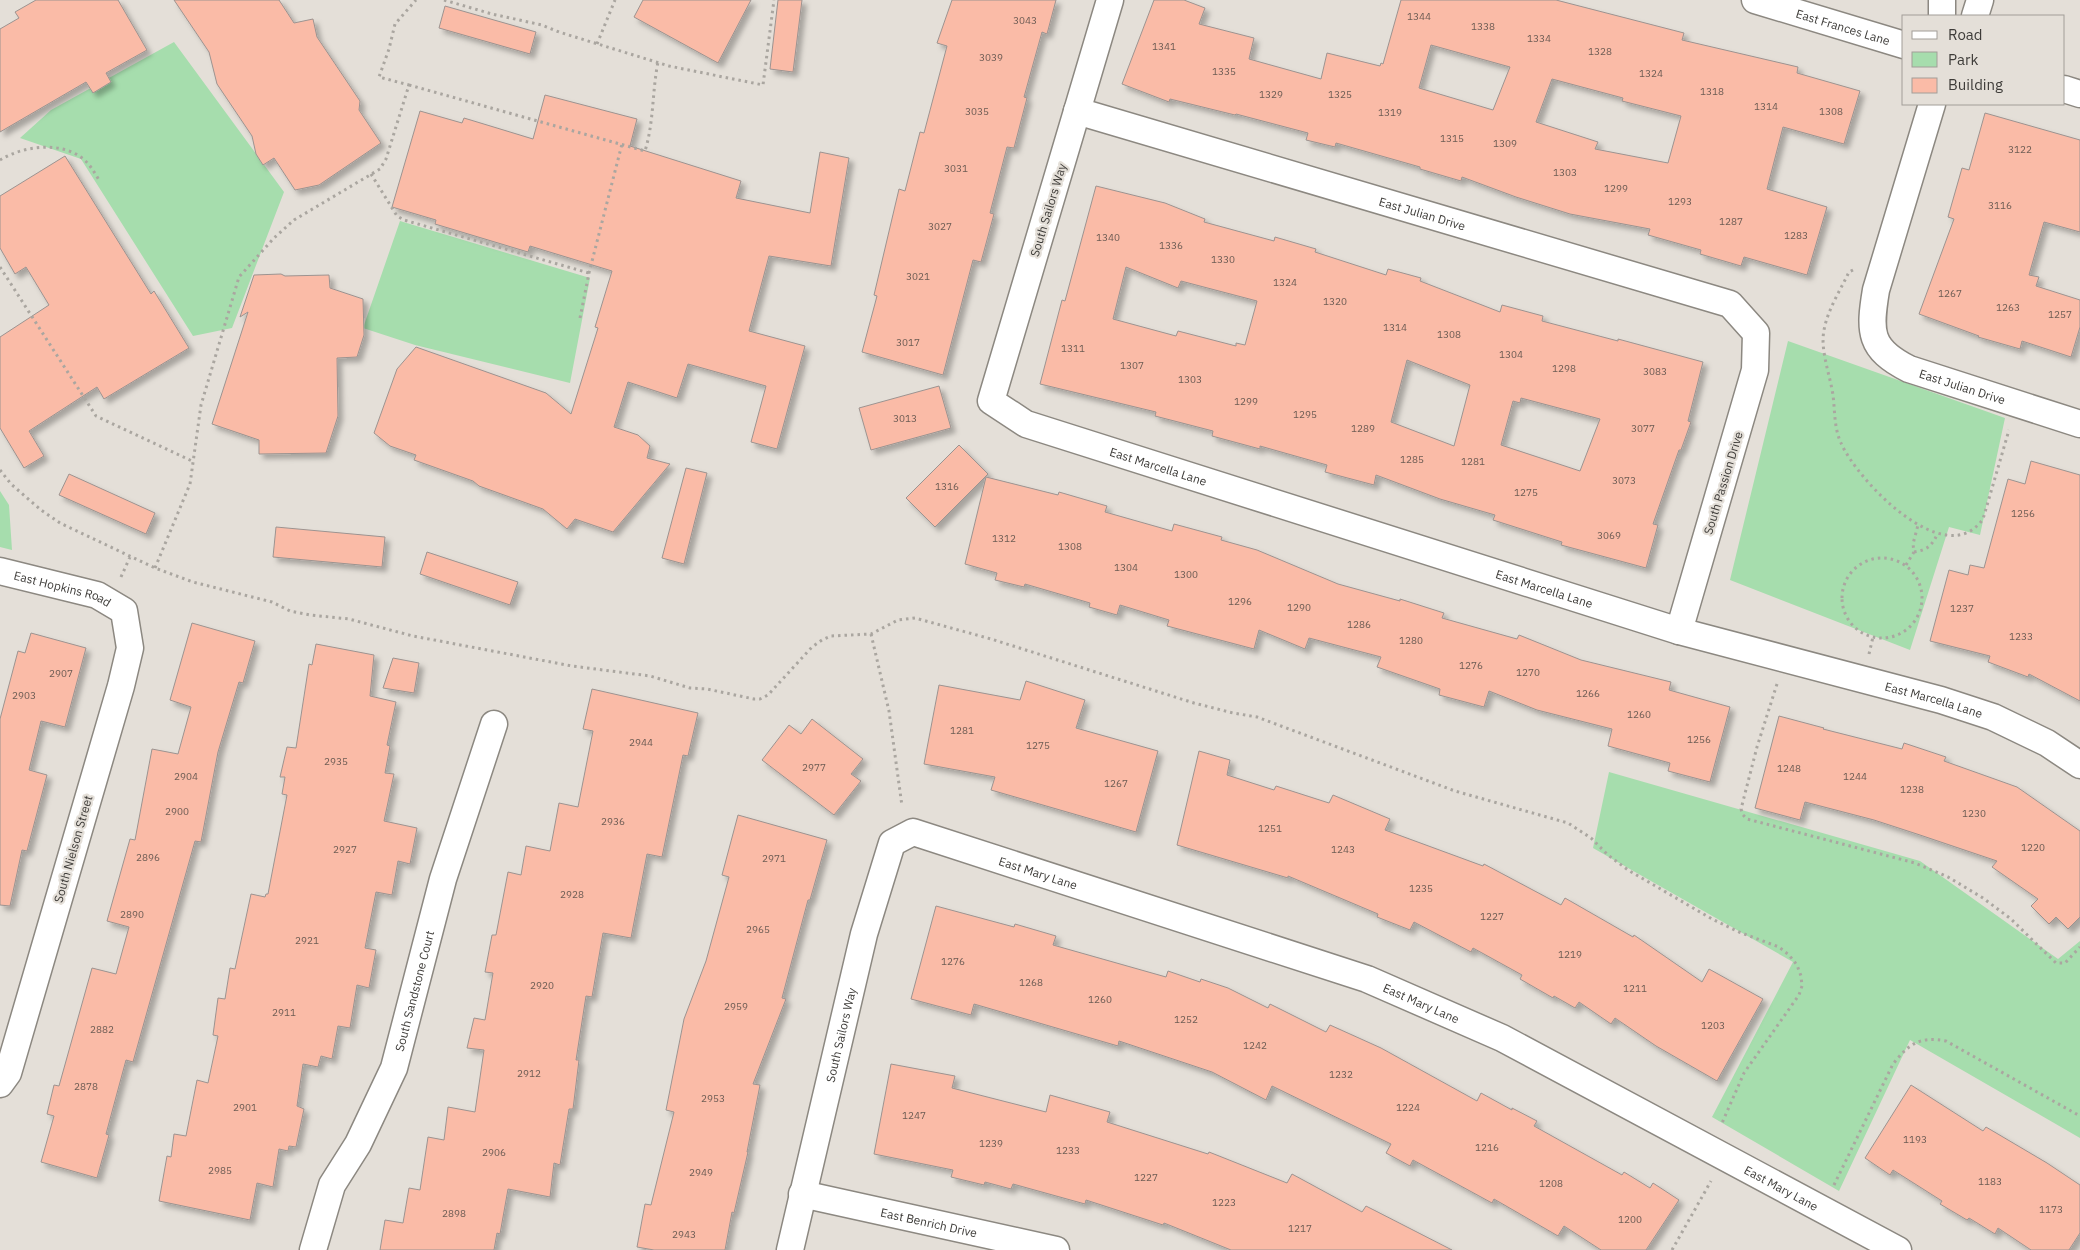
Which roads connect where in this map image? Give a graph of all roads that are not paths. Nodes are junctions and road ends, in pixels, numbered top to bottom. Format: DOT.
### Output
graph roads {
  1 [pos="1110,0"];
  2 [pos="1754,0"];
  3 [pos="1942,0"];
  4 [pos="1980,0"];
  5 [pos="1942,15"];
  6 [pos="1975,15"];
  7 [pos="1902,44"];
  8 [pos="2065,89"];
  9 [pos="2080,94"];
  10 [pos="1932,105"];
  11 [pos="1077,111"];
  12 [pos="1756,333"];
  13 [pos="1006,412"];
  14 [pos="2080,424"];
  15 [pos="0,571"];
  16 [pos="124,611"];
  17 [pos="1679,631"];
  18 [pos="494,724"];
  19 [pos="2080,764"];
  20 [pos="908,821"];
  21 [pos="0,1084"];
  22 [pos="802,1194"];
  23 [pos="313,1250"];
  24 [pos="790,1250"];
  25 [pos="1056,1250"];
  26 [pos="1898,1250"];
  1 -- 11 [label="street, South Sailors Way"];
  2 -- 7 [label="street, East Frances Lane"];
  3 -- 5 [label="street"];
  4 -- 6 [label="street"];
  8 -- 9 [label="street"];
  10 -- 14 [label="street, East Julian Drive"];
  11 -- 12 [label="street, East Julian Drive"];
  11 -- 13 [label="street, South Sailors Way"];
  12 -- 17 [label="street, South Passion Drive"];
  13 -- 17 [label="street, East Marcella Lane"];
  15 -- 16 [label="street, East Hopkins Road"];
  16 -- 21 [label="street, South Nielson Street"];
  17 -- 19 [label="street, East Marcella Lane"];
  18 -- 23 [label="street, South Sandstone Court"];
  20 -- 22 [label="street, South Sailors Way"];
  20 -- 26 [label="street, East Mary Lane"];
  22 -- 24 [label="street, South Sailors Way"];
  22 -- 25 [label="street, East Benrich Drive"];
}
